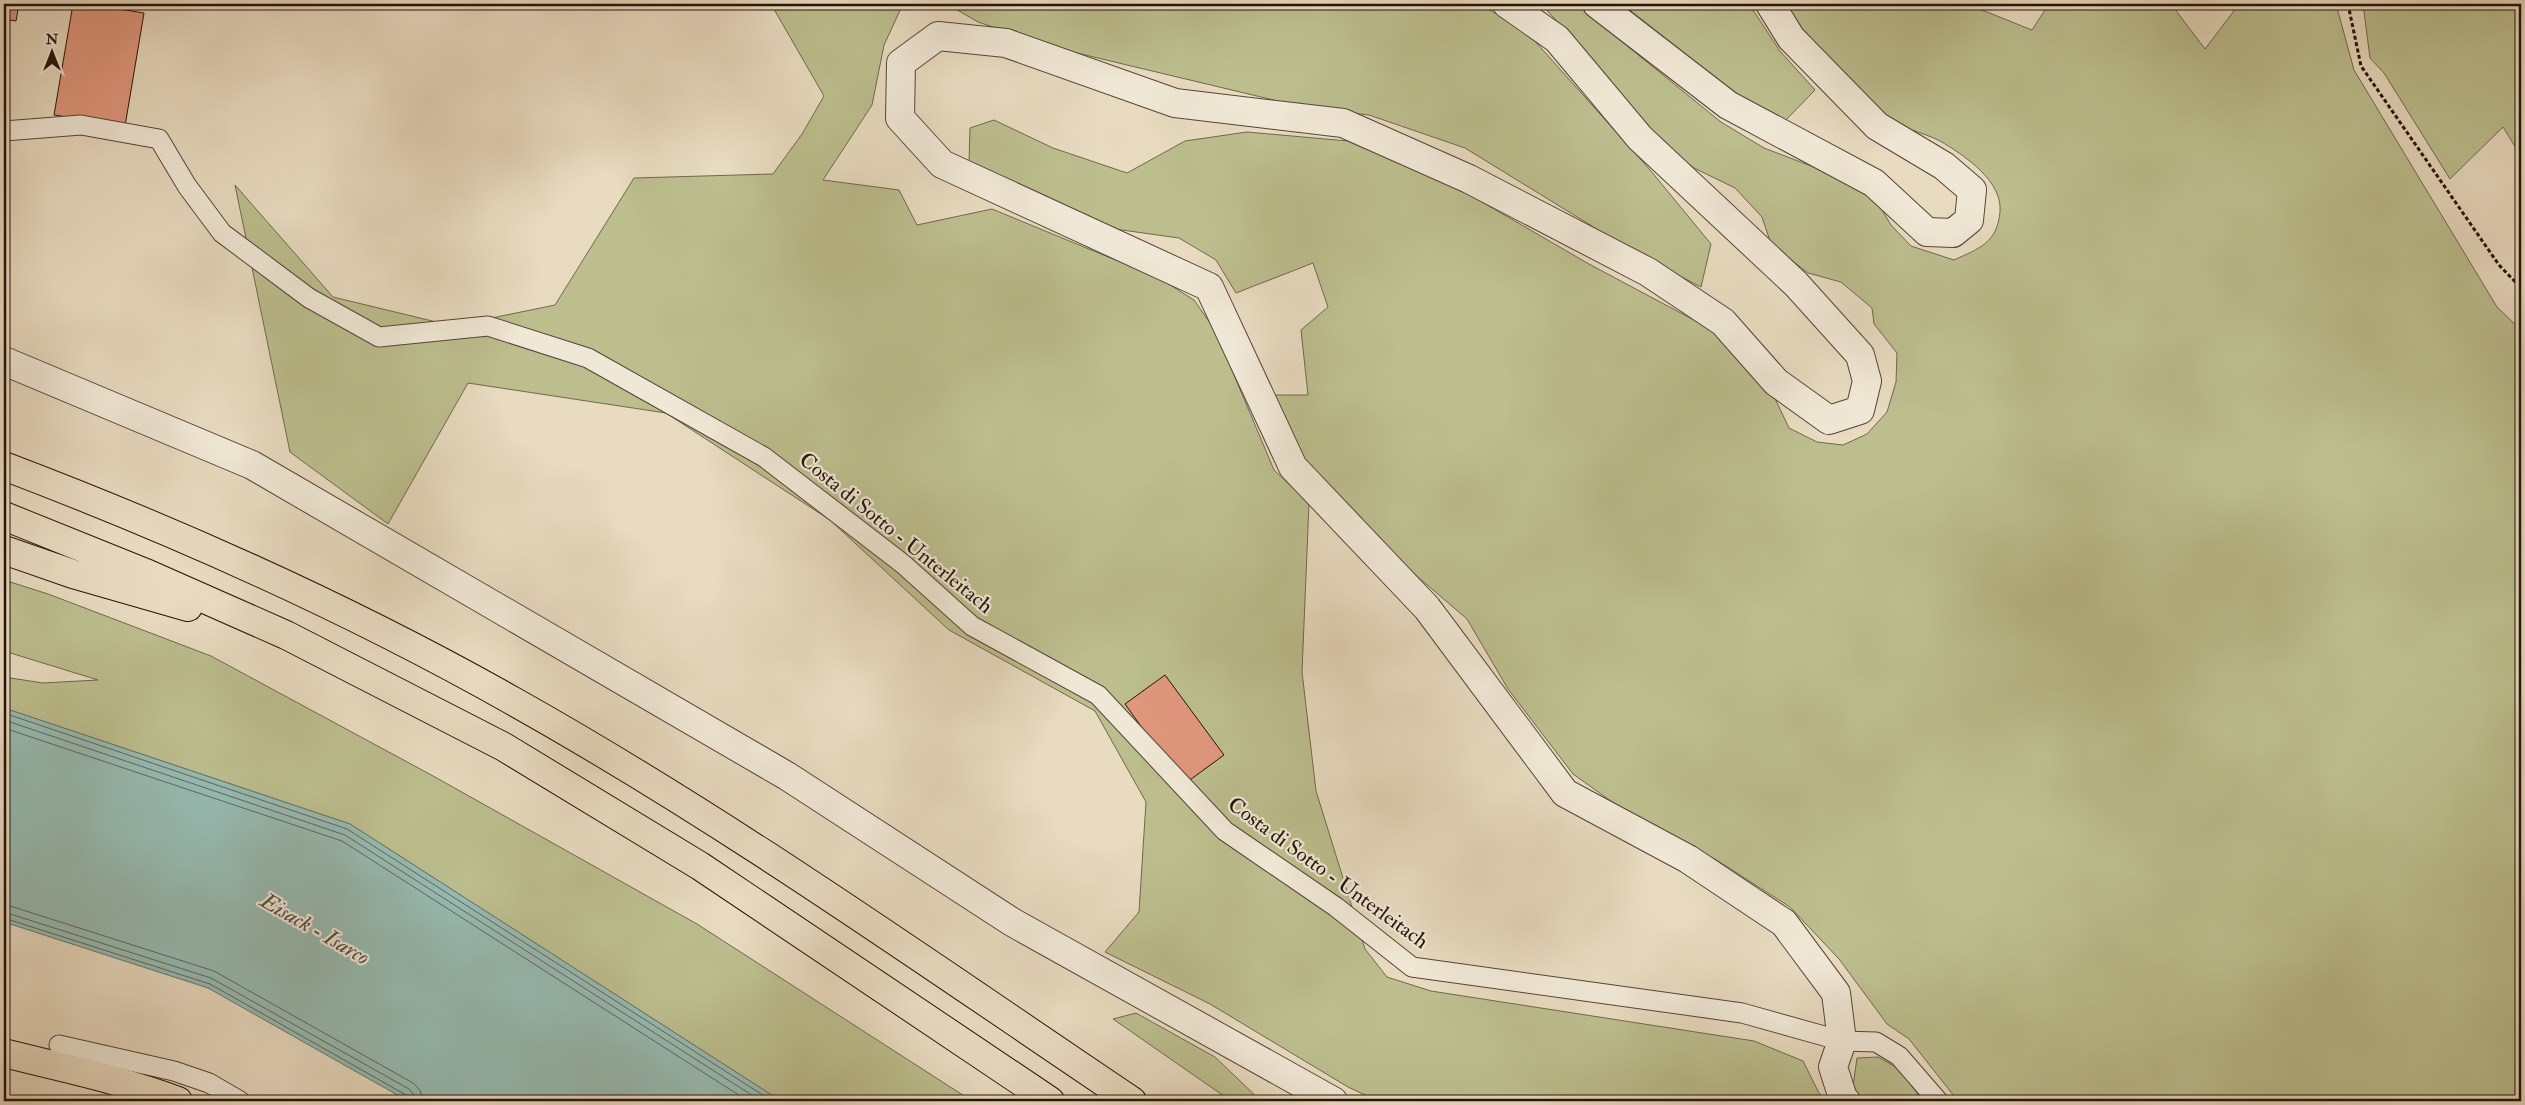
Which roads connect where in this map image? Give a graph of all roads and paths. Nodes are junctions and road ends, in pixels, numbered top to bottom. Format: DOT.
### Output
graph roads {
  1 [pos="1506,4"];
  2 [pos="1597,4"];
  3 [pos="1770,4"];
  4 [pos="2348,4"];
  5 [pos="4,131"];
  6 [pos="2521,288"];
  7 [pos="4,361"];
  8 [pos="4,466"];
  9 [pos="4,516"];
  10 [pos="4,550"];
  11 [pos="286,635"];
  12 [pos="1842,1041"];
  13 [pos="58,1045"];
  14 [pos="4,1054"];
  15 [pos="178,1101"];
  16 [pos="240,1101"];
  17 [pos="1050,1101"];
  18 [pos="1132,1101"];
  19 [pos="1333,1101"];
  20 [pos="1846,1101"];
  21 [pos="1938,1101"];
  1 -- 12 [label="street"];
  2 -- 3 [label="street"];
  4 -- 6 [label="path"];
  5 -- 12 [label="lane, Costa di Sotto - Unterleitach"];
  7 -- 19 [label="street"];
  8 -- 18 [label="highway"];
  9 -- 11 [label="highway"];
  10 -- 11 [label="highway"];
  11 -- 17 [label="highway"];
  12 -- 20 [label="street"];
  12 -- 21 [label="lane, Costa di Sotto - Unterleitach"];
  13 -- 16 [label="lane"];
  14 -- 15 [label="highway"];
}
